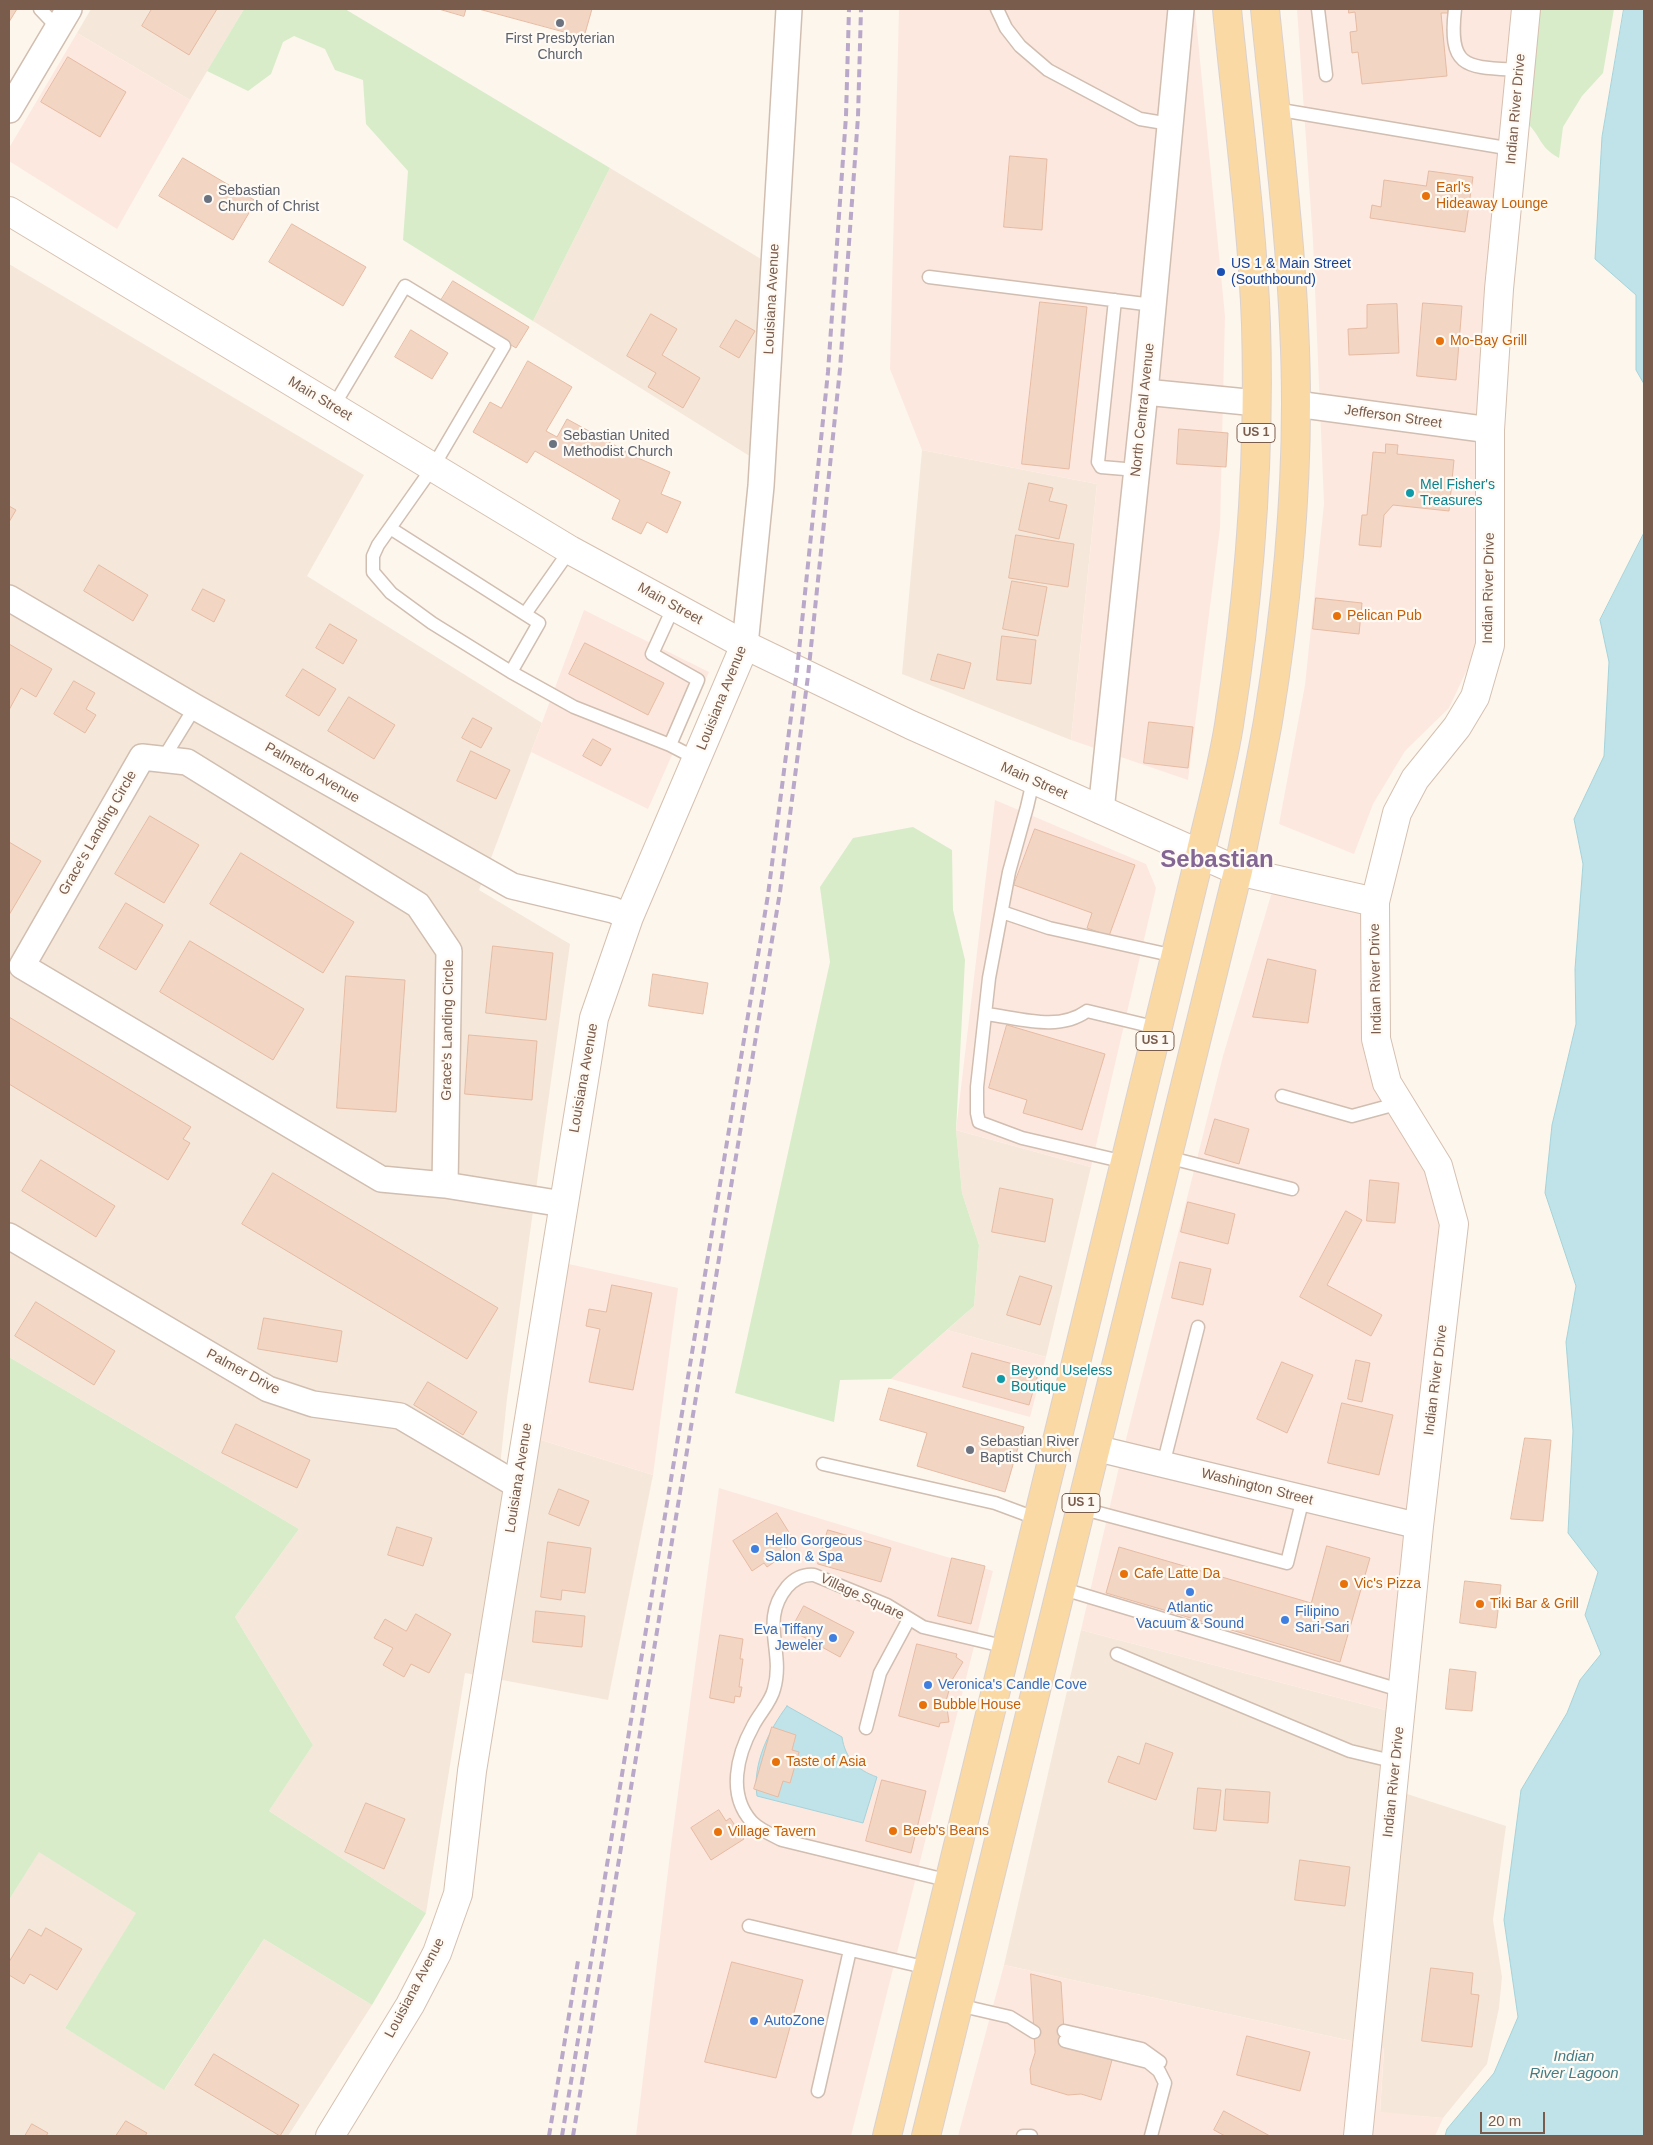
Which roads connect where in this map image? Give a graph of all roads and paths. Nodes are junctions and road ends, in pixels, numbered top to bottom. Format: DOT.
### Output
graph roads {
  1 [pos="40,9"];
  2 [pos="789,9"];
  3 [pos="997,9"];
  4 [pos="1182,9"];
  5 [pos="1227,9"];
  6 [pos="1265,9"];
  7 [pos="1318,9"];
  8 [pos="1455,9"];
  9 [pos="1526,9"];
  10 [pos="64,18"];
  11 [pos="1520,70"];
  12 [pos="1326,75"];
  13 [pos="1275,109"];
  14 [pos="9,110"];
  15 [pos="1170,124"];
  16 [pos="1512,149"];
  17 [pos="9,211"];
  18 [pos="929,276"];
  19 [pos="1115,300"];
  20 [pos="1153,304"];
  21 [pos="1145,392"];
  22 [pos="1257,403"];
  23 [pos="1296,404"];
  24 [pos="333,407"];
  25 [pos="1490,430"];
  26 [pos="433,467"];
  27 [pos="1137,470"];
  28 [pos="390,528"];
  29 [pos="570,550"];
  30 [pos="9,598"];
  31 [pos="674,606"];
  32 [pos="525,614"];
  33 [pos="745,645"];
  34 [pos="511,672"];
  35 [pos="195,707"];
  36 [pos="670,745"];
  37 [pos="163,759"];
  38 [pos="696,759"];
  39 [pos="1033,781"];
  40 [pos="1101,811"];
  41 [pos="1200,854"];
  42 [pos="1238,871"];
  43 [pos="1375,902"];
  44 [pos="1002,912"];
  45 [pos="629,917"];
  46 [pos="1176,956"];
  47 [pos="986,1014"];
  48 [pos="1158,1028"];
  49 [pos="1282,1096"];
  50 [pos="1400,1104"];
  51 [pos="1167,1157"];
  52 [pos="1125,1162"];
  53 [pos="445,1185"];
  54 [pos="1292,1189"];
  55 [pos="563,1204"];
  56 [pos="9,1236"];
  57 [pos="1198,1327"];
  58 [pos="1072,1378"];
  59 [pos="1095,1448"];
  60 [pos="823,1464"];
  61 [pos="1163,1465"];
  62 [pos="517,1486"];
  63 [pos="1303,1498"];
  64 [pos="1080,1508"];
  65 [pos="1038,1519"];
  66 [pos="1420,1526"];
  67 [pos="1061,1585"];
  68 [pos="909,1618"];
  69 [pos="1007,1647"];
  70 [pos="1117,1654"];
  71 [pos="1403,1691"];
  72 [pos="866,1728"];
  73 [pos="1396,1762"];
  74 [pos="950,1880"];
  75 [pos="749,1926"];
  76 [pos="850,1950"];
  77 [pos="928,1968"];
  78 [pos="958,2005"];
  79 [pos="1033,2028"];
  80 [pos="1065,2036"];
  81 [pos="818,2091"];
  82 [pos="330,2136"];
  83 [pos="887,2136"];
  84 [pos="929,2136"];
  85 [pos="1023,2136"];
  86 [pos="1031,2136"];
  87 [pos="1151,2136"];
  88 [pos="1358,2136"];
  1 -- 10 [label="lane"];
  2 -- 33 [label="street, Louisiana Avenue"];
  3 -- 15 [label="lane"];
  4 -- 15 [label="street, North Central Avenue"];
  5 -- 22 [label="main road, US 1"];
  6 -- 13 [label="main road, US 1"];
  7 -- 12 [label="lane"];
  8 -- 11 [label="lane"];
  9 -- 11 [label="street, Indian River Drive"];
  10 -- 14 [label="street"];
  11 -- 16 [label="street, Indian River Drive"];
  13 -- 16 [label="lane"];
  13 -- 23 [label="main road, US 1"];
  15 -- 20 [label="street, North Central Avenue"];
  16 -- 25 [label="street, Indian River Drive"];
  17 -- 24 [label="street, Main Street"];
  18 -- 19 [label="lane"];
  19 -- 20 [label="lane"];
  19 -- 27 [label="lane"];
  20 -- 21 [label="street, North Central Avenue"];
  21 -- 22 [label="street"];
  21 -- 27 [label="street, North Central Avenue"];
  22 -- 41 [label="main road, US 1"];
  23 -- 25 [label="street, Jefferson Street"];
  23 -- 42 [label="main road, US 1"];
  24 -- 26 [label="street, Main Street"];
  24 -- 26 [label="lane"];
  25 -- 43 [label="street, Indian River Drive"];
  26 -- 28 [label="lane"];
  26 -- 29 [label="street, Main Street"];
  27 -- 40 [label="street, North Central Avenue"];
  28 -- 32 [label="lane"];
  28 -- 34 [label="lane"];
  29 -- 31 [label="street, Main Street"];
  29 -- 32 [label="lane"];
  30 -- 35 [label="street, Palmetto Avenue"];
  31 -- 33 [label="street, Main Street"];
  31 -- 36 [label="lane"];
  32 -- 34 [label="lane"];
  33 -- 38 [label="street, Louisiana Avenue"];
  33 -- 39 [label="street, Main Street"];
  34 -- 36 [label="lane"];
  35 -- 37 [label="lane"];
  35 -- 45 [label="street, Palmetto Avenue"];
  36 -- 38 [label="lane"];
  37 -- 53 [label="street, Grace's Landing Circle"];
  37 -- 53 [label="street, Grace's Landing Circle"];
  38 -- 45 [label="street, Louisiana Avenue"];
  39 -- 40 [label="street, Main Street"];
  39 -- 44 [label="lane"];
  40 -- 41 [label="street, Main Street"];
  41 -- 42 [label="street, Main Street"];
  41 -- 46 [label="main road, US 1"];
  42 -- 43 [label="street, Main Street"];
  42 -- 51 [label="main road, US 1"];
  43 -- 50 [label="street, Indian River Drive"];
  44 -- 46 [label="lane"];
  44 -- 47 [label="lane"];
  45 -- 55 [label="street, Louisiana Avenue"];
  46 -- 48 [label="main road, US 1"];
  47 -- 48 [label="lane"];
  47 -- 52 [label="lane"];
  48 -- 52 [label="main road, US 1"];
  49 -- 50 [label="lane"];
  50 -- 66 [label="street, Indian River Drive"];
  51 -- 54 [label="lane"];
  51 -- 59 [label="main road, US 1"];
  52 -- 58 [label="main road, US 1"];
  53 -- 55 [label="street, Grace's Landing Circle"];
  55 -- 62 [label="street, Louisiana Avenue"];
  56 -- 62 [label="street, Palmer Drive"];
  57 -- 61 [label="lane"];
  58 -- 59 [label="main road"];
  58 -- 65 [label="main road, US 1"];
  59 -- 61 [label="street, Washington Street"];
  59 -- 64 [label="main road, US 1"];
  60 -- 65 [label="lane"];
  61 -- 63 [label="street, Washington Street"];
  62 -- 82 [label="street, Louisiana Avenue"];
  63 -- 64 [label="lane"];
  63 -- 66 [label="street, Washington Street"];
  64 -- 67 [label="main road, US 1"];
  65 -- 67 [label="main road"];
  65 -- 69 [label="main road, US 1"];
  66 -- 71 [label="street, Indian River Drive"];
  67 -- 71 [label="lane"];
  67 -- 78 [label="main road, US 1"];
  68 -- 69 [label="lane, Village Square"];
  68 -- 72 [label="lane"];
  68 -- 74 [label="lane, Village Square"];
  69 -- 74 [label="main road, US 1"];
  70 -- 73 [label="lane"];
  71 -- 73 [label="street, Indian River Drive"];
  73 -- 88 [label="street, Indian River Drive"];
  74 -- 77 [label="main road, US 1"];
  75 -- 76 [label="lane"];
  76 -- 77 [label="lane"];
  76 -- 81 [label="lane"];
  77 -- 83 [label="main road, US 1"];
  78 -- 79 [label="lane"];
  78 -- 84 [label="main road, US 1"];
  80 -- 87 [label="lane"];
  85 -- 86 [label="lane"];
}
